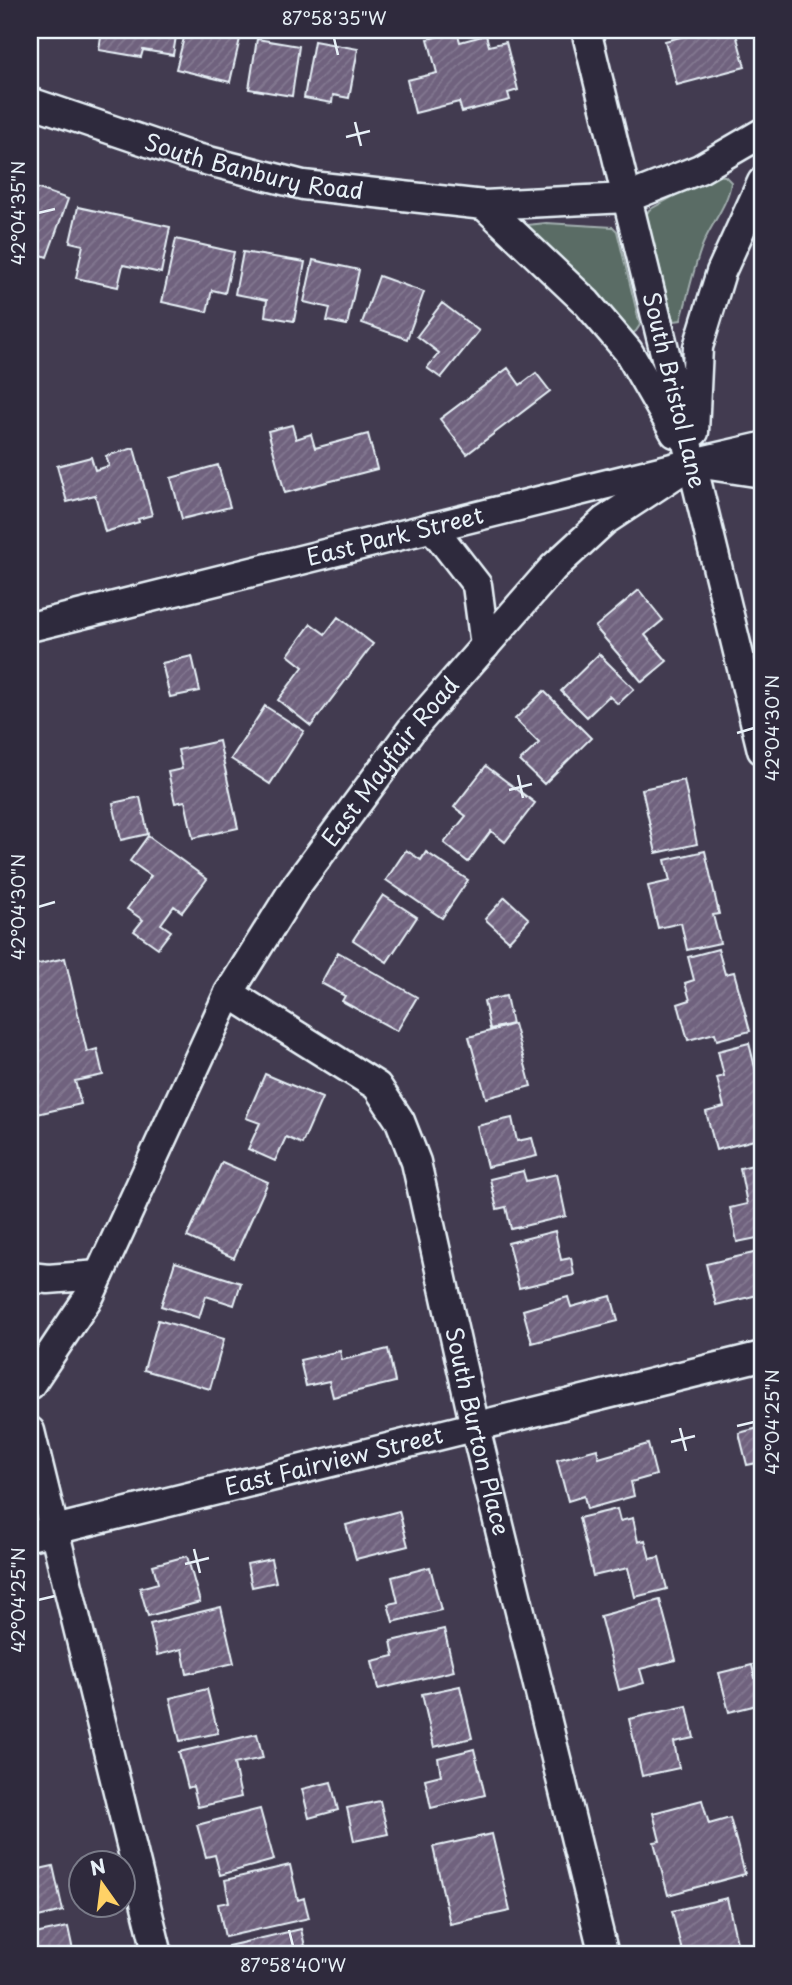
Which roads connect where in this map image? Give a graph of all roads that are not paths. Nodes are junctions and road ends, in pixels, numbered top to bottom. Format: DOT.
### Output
graph roads {
  1 [pos="586,30"];
  2 [pos="30,102"];
  3 [pos="762,133"];
  4 [pos="762,182"];
  5 [pos="627,198"];
  6 [pos="484,205"];
  7 [pos="762,447"];
  8 [pos="692,463"];
  9 [pos="762,473"];
  10 [pos="432,527"];
  11 [pos="30,627"];
  12 [pos="485,646"];
  13 [pos="762,750"];
  14 [pos="229,993"];
  15 [pos="99,1275"];
  16 [pos="30,1277"];
  17 [pos="762,1356"];
  18 [pos="30,1385"];
  19 [pos="475,1427"];
  20 [pos="30,1430"];
  21 [pos="42,1533"];
  22 [pos="158,1955"];
  23 [pos="604,1955"];
  1 -- 5 [label="street, South Bristol Lane"];
  2 -- 6 [label="street, South Banbury Road"];
  3 -- 5 [label="street"];
  4 -- 8 [label="street"];
  5 -- 6 [label="street, South Banbury Road"];
  5 -- 8 [label="street, South Bristol Lane"];
  6 -- 8 [label="street"];
  7 -- 8 [label="street, East Park Street"];
  8 -- 9 [label="street"];
  8 -- 10 [label="street, East Park Street"];
  8 -- 12 [label="street, East Mayfair Road"];
  8 -- 13 [label="street, South Bristol Lane"];
  10 -- 11 [label="street, East Park Street"];
  10 -- 12 [label="street"];
  12 -- 14 [label="street, East Mayfair Road"];
  14 -- 15 [label="street, East Mayfair Road"];
  14 -- 19 [label="street, South Burton Place"];
  15 -- 16 [label="street"];
  15 -- 18 [label="street, East Mayfair Road"];
  17 -- 19 [label="street, East Fairview Street"];
  19 -- 21 [label="street, East Fairview Street"];
  19 -- 23 [label="street, South Burton Place"];
  20 -- 21 [label="street"];
  21 -- 22 [label="street"];
}
